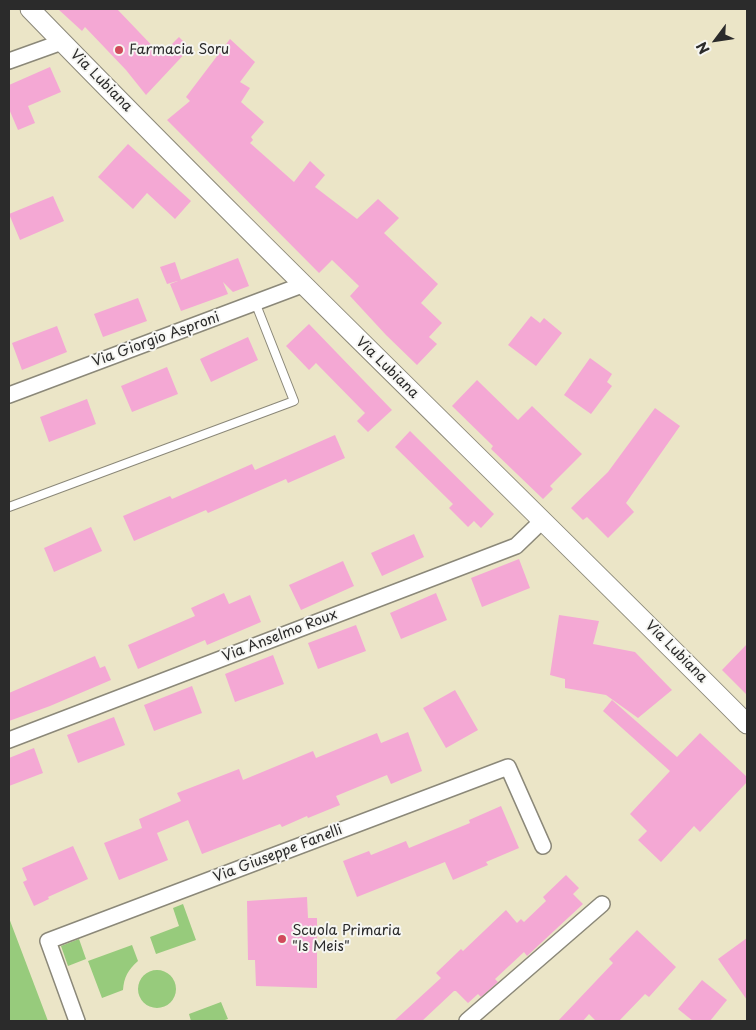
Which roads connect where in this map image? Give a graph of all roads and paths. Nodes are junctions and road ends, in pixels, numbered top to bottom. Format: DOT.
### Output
graph roads {
  1 [pos="30,9"];
  2 [pos="62,42"];
  3 [pos="9,61"];
  4 [pos="302,285"];
  5 [pos="256,302"];
  6 [pos="9,395"];
  7 [pos="9,507"];
  8 [pos="543,520"];
  9 [pos="747,724"];
  10 [pos="9,740"];
  11 [pos="543,846"];
  12 [pos="602,904"];
  13 [pos="77,1021"];
  14 [pos="467,1021"];
  1 -- 2 [label="street, Via Lubiana"];
  2 -- 3 [label="street"];
  2 -- 4 [label="street, Via Lubiana"];
  4 -- 5 [label="street, Via Giorgio Asproni"];
  4 -- 8 [label="street, Via Lubiana"];
  5 -- 6 [label="street, Via Giorgio Asproni"];
  5 -- 7 [label="lane"];
  8 -- 9 [label="street, Via Lubiana"];
  8 -- 10 [label="street, Via Anselmo Roux"];
  11 -- 13 [label="street, Via Giuseppe Fanelli"];
  12 -- 14 [label="street"];
}
